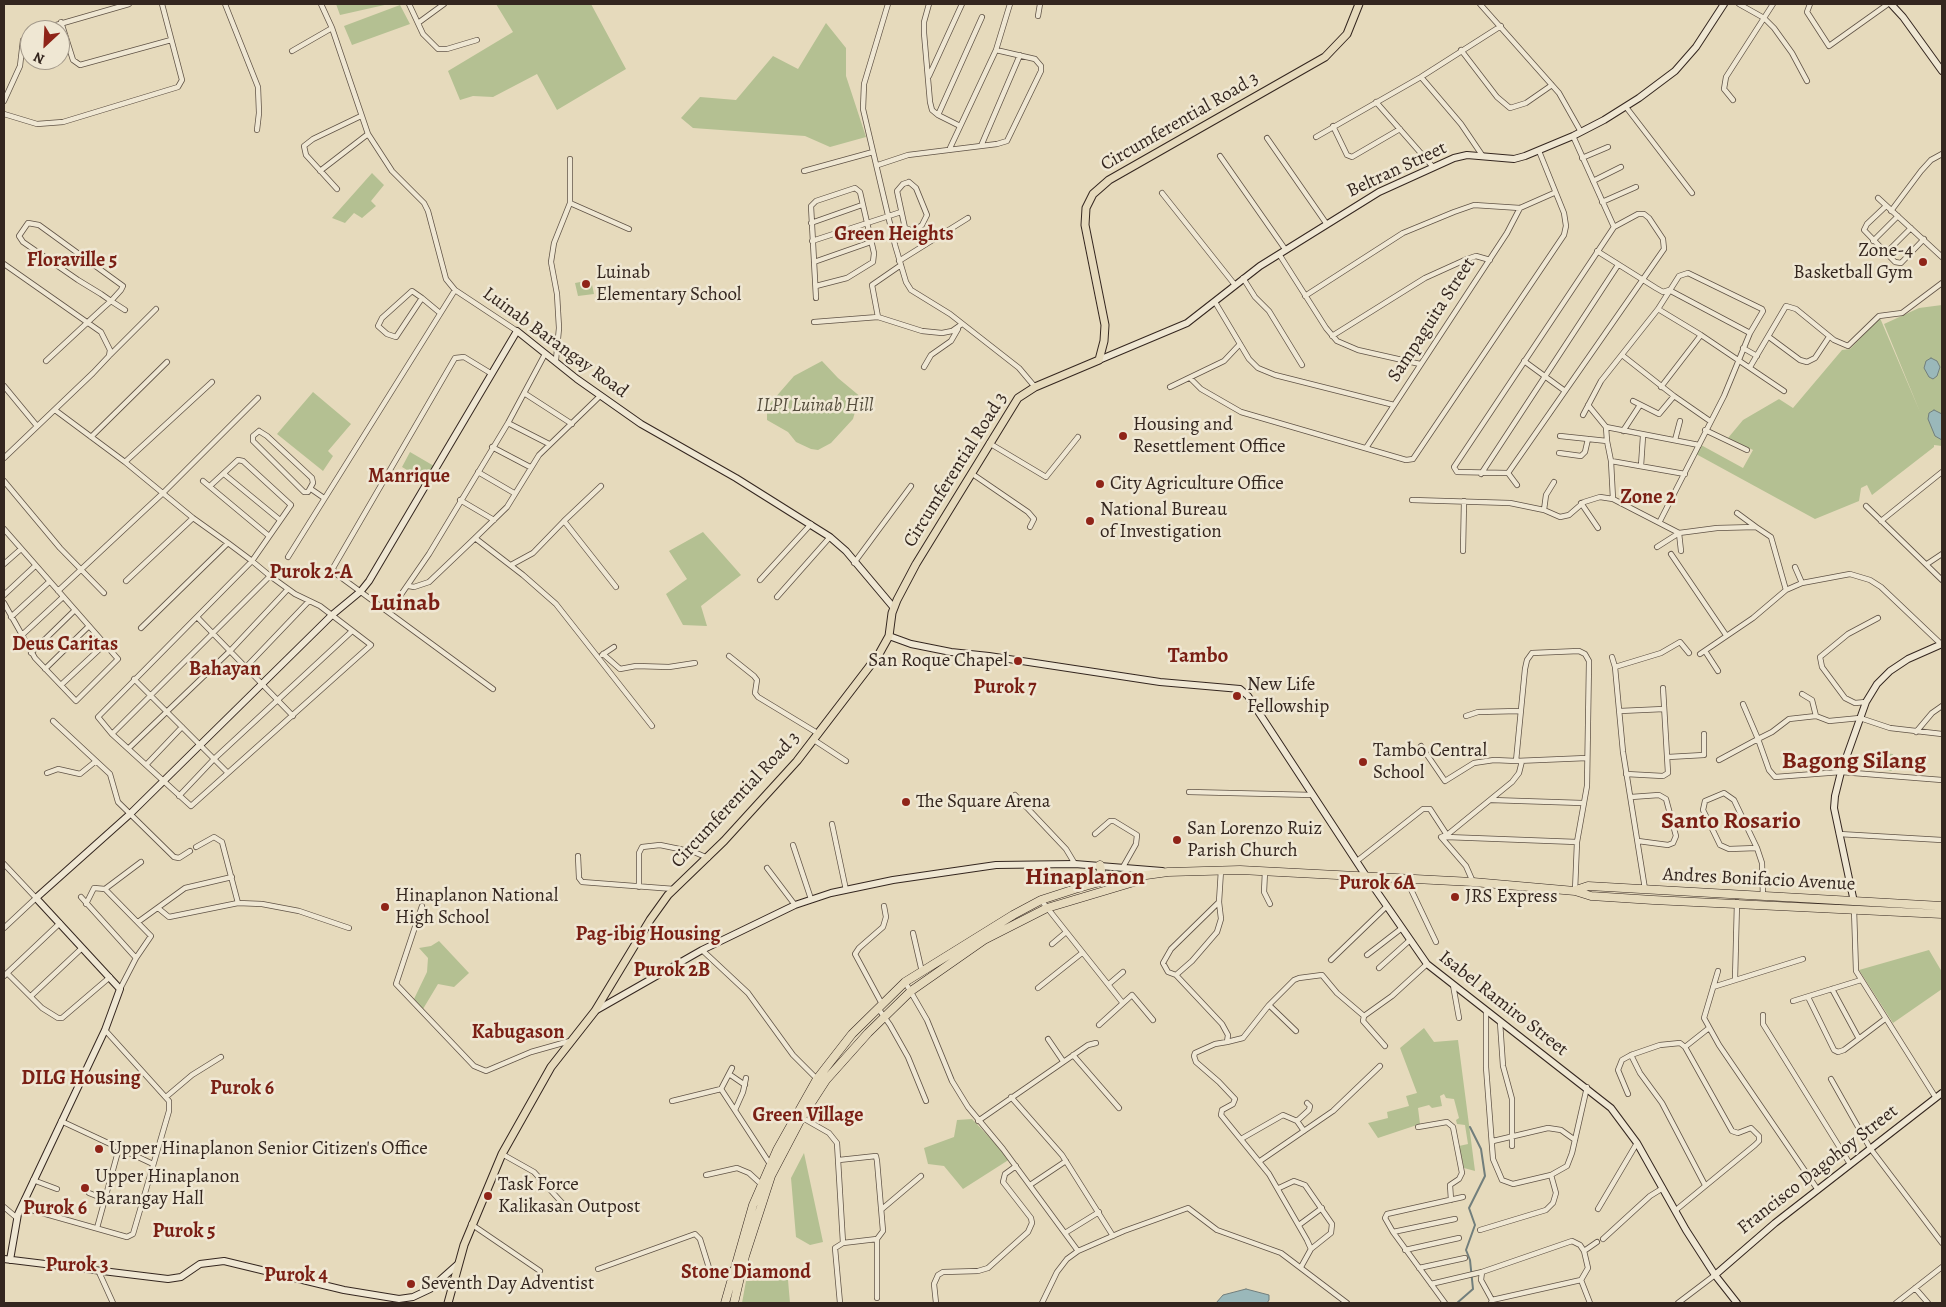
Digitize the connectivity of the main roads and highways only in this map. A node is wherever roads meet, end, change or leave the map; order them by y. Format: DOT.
graph roads {
  1 [pos="1359,4"];
  2 [pos="1100,865"];
  3 [pos="1169,872"];
  4 [pos="1103,881"];
  5 [pos="1576,890"];
  6 [pos="1737,900"];
  7 [pos="1854,906"];
  8 [pos="1942,906"];
  9 [pos="1942,914"];
  10 [pos="798,1116"];
  11 [pos="448,1303"];
  12 [pos="725,1303"];
  13 [pos="734,1303"];
  1 -- 11 [label="main road, Circumferential Road 3"];
  2 -- 4 [label="highway"];
  3 -- 4 [label="highway, Andres Bonifacio Avenue"];
  3 -- 5 [label="highway, Andres Bonifacio Avenue"];
  3 -- 10 [label="highway, Andres Bonifacio Avenue"];
  4 -- 10 [label="highway, Andres Bonifacio Avenue"];
  5 -- 6 [label="highway, Andres Bonifacio Avenue"];
  5 -- 6 [label="highway, Andres Bonifacio Avenue"];
  6 -- 7 [label="highway, Andres Bonifacio Avenue"];
  6 -- 7 [label="highway, Andres Bonifacio Avenue"];
  7 -- 8 [label="highway, Andres Bonifacio Avenue"];
  7 -- 9 [label="highway, Andres Bonifacio Avenue"];
  10 -- 12 [label="highway, Andres Bonifacio Avenue"];
  10 -- 13 [label="highway, Andres Bonifacio Avenue"];
}
